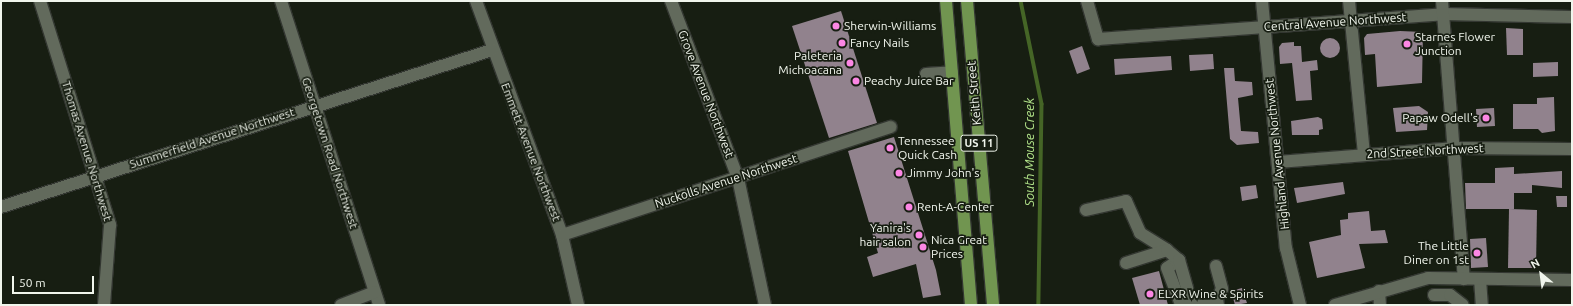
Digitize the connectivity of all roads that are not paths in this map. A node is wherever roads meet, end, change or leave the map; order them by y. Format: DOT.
graph roads {
  1 [pos="40,1"];
  2 [pos="281,1"];
  3 [pos="476,1"];
  4 [pos="671,1"];
  5 [pos="946,1"];
  6 [pos="967,1"];
  7 [pos="1087,1"];
  8 [pos="1262,1"];
  9 [pos="1349,1"];
  10 [pos="1442,1"];
  11 [pos="1443,14"];
  12 [pos="1572,17"];
  13 [pos="1350,21"];
  14 [pos="1265,27"];
  15 [pos="492,50"];
  16 [pos="972,70"];
  17 [pos="952,72"];
  18 [pos="926,74"];
  19 [pos="315,105"];
  20 [pos="891,127"];
  21 [pos="1455,148"];
  22 [pos="1572,149"];
  23 [pos="1364,154"];
  24 [pos="1278,162"];
  25 [pos="97,175"];
  26 [pos="738,178"];
  27 [pos="1,207"];
  28 [pos="1086,210"];
  29 [pos="562,235"];
  30 [pos="1167,250"];
  31 [pos="1179,260"];
  32 [pos="1126,263"];
  33 [pos="1216,266"];
  34 [pos="1433,278"];
  35 [pos="1464,279"];
  36 [pos="1480,279"];
  37 [pos="1572,280"];
  38 [pos="1379,291"];
  39 [pos="376,292"];
  40 [pos="1434,300"];
  41 [pos="1217,302"];
  42 [pos="104,305"];
  43 [pos="341,305"];
  44 [pos="379,305"];
  45 [pos="578,305"];
  46 [pos="765,305"];
  47 [pos="971,305"];
  48 [pos="993,305"];
  49 [pos="1181,305"];
  50 [pos="1192,305"];
  51 [pos="1197,305"];
  52 [pos="1300,305"];
  53 [pos="1335,305"];
  54 [pos="1380,305"];
  55 [pos="1463,305"];
  56 [pos="1482,305"];
  1 -- 25 [label="street, Thomas Avenue Northwest"];
  2 -- 19 [label="street, Georgetown Road Northwest"];
  3 -- 15 [label="street, Emmett Avenue Northwest"];
  4 -- 26 [label="street, Grove Avenue Northwest"];
  5 -- 17 [label="main road, Keith Street / US 11"];
  6 -- 16 [label="main road, Keith Street / US 11"];
  7 -- 14 [label="street, Central Avenue Northwest"];
  8 -- 14 [label="street, Highland Avenue Northwest"];
  9 -- 13 [label="street"];
  10 -- 11 [label="street"];
  11 -- 12 [label="street, Central Avenue Northwest"];
  11 -- 13 [label="street, Central Avenue Northwest"];
  11 -- 21 [label="street"];
  13 -- 14 [label="street, Central Avenue Northwest"];
  13 -- 23 [label="street"];
  14 -- 24 [label="street, Highland Avenue Northwest"];
  15 -- 19 [label="street, Summerfield Avenue Northwest"];
  15 -- 29 [label="street, Emmett Avenue Northwest"];
  16 -- 17 [label="main road"];
  16 -- 48 [label="main road, Keith Street / US 11"];
  17 -- 18 [label="street"];
  17 -- 47 [label="main road, Keith Street / US 11"];
  19 -- 25 [label="street, Summerfield Avenue Northwest"];
  19 -- 39 [label="street, Georgetown Road Northwest"];
  20 -- 26 [label="street, Nuckolls Avenue Northwest"];
  21 -- 22 [label="street, 2nd Street Northwest"];
  21 -- 23 [label="street, 2nd Street Northwest"];
  21 -- 35 [label="street"];
  23 -- 24 [label="street, 2nd Street Northwest"];
  24 -- 52 [label="street, Highland Avenue Northwest"];
  25 -- 27 [label="street, Summerfield Avenue Northwest"];
  25 -- 42 [label="street, Thomas Avenue Northwest"];
  26 -- 29 [label="street, Nuckolls Avenue Northwest"];
  26 -- 46 [label="street, Grove Avenue Northwest"];
  28 -- 30 [label="street"];
  29 -- 45 [label="street, Emmett Avenue Northwest"];
  30 -- 31 [label="street"];
  30 -- 32 [label="street"];
  31 -- 49 [label="street"];
  31 -- 50 [label="street"];
  33 -- 41 [label="street"];
  34 -- 35 [label="street"];
  34 -- 38 [label="street"];
  34 -- 40 [label="street"];
  35 -- 36 [label="street"];
  36 -- 37 [label="street"];
  36 -- 56 [label="street"];
  38 -- 53 [label="street"];
  38 -- 54 [label="street"];
  39 -- 43 [label="street"];
  39 -- 44 [label="street, Georgetown Road Northwest"];
  40 -- 55 [label="street"];
  41 -- 51 [label="street"];
}
